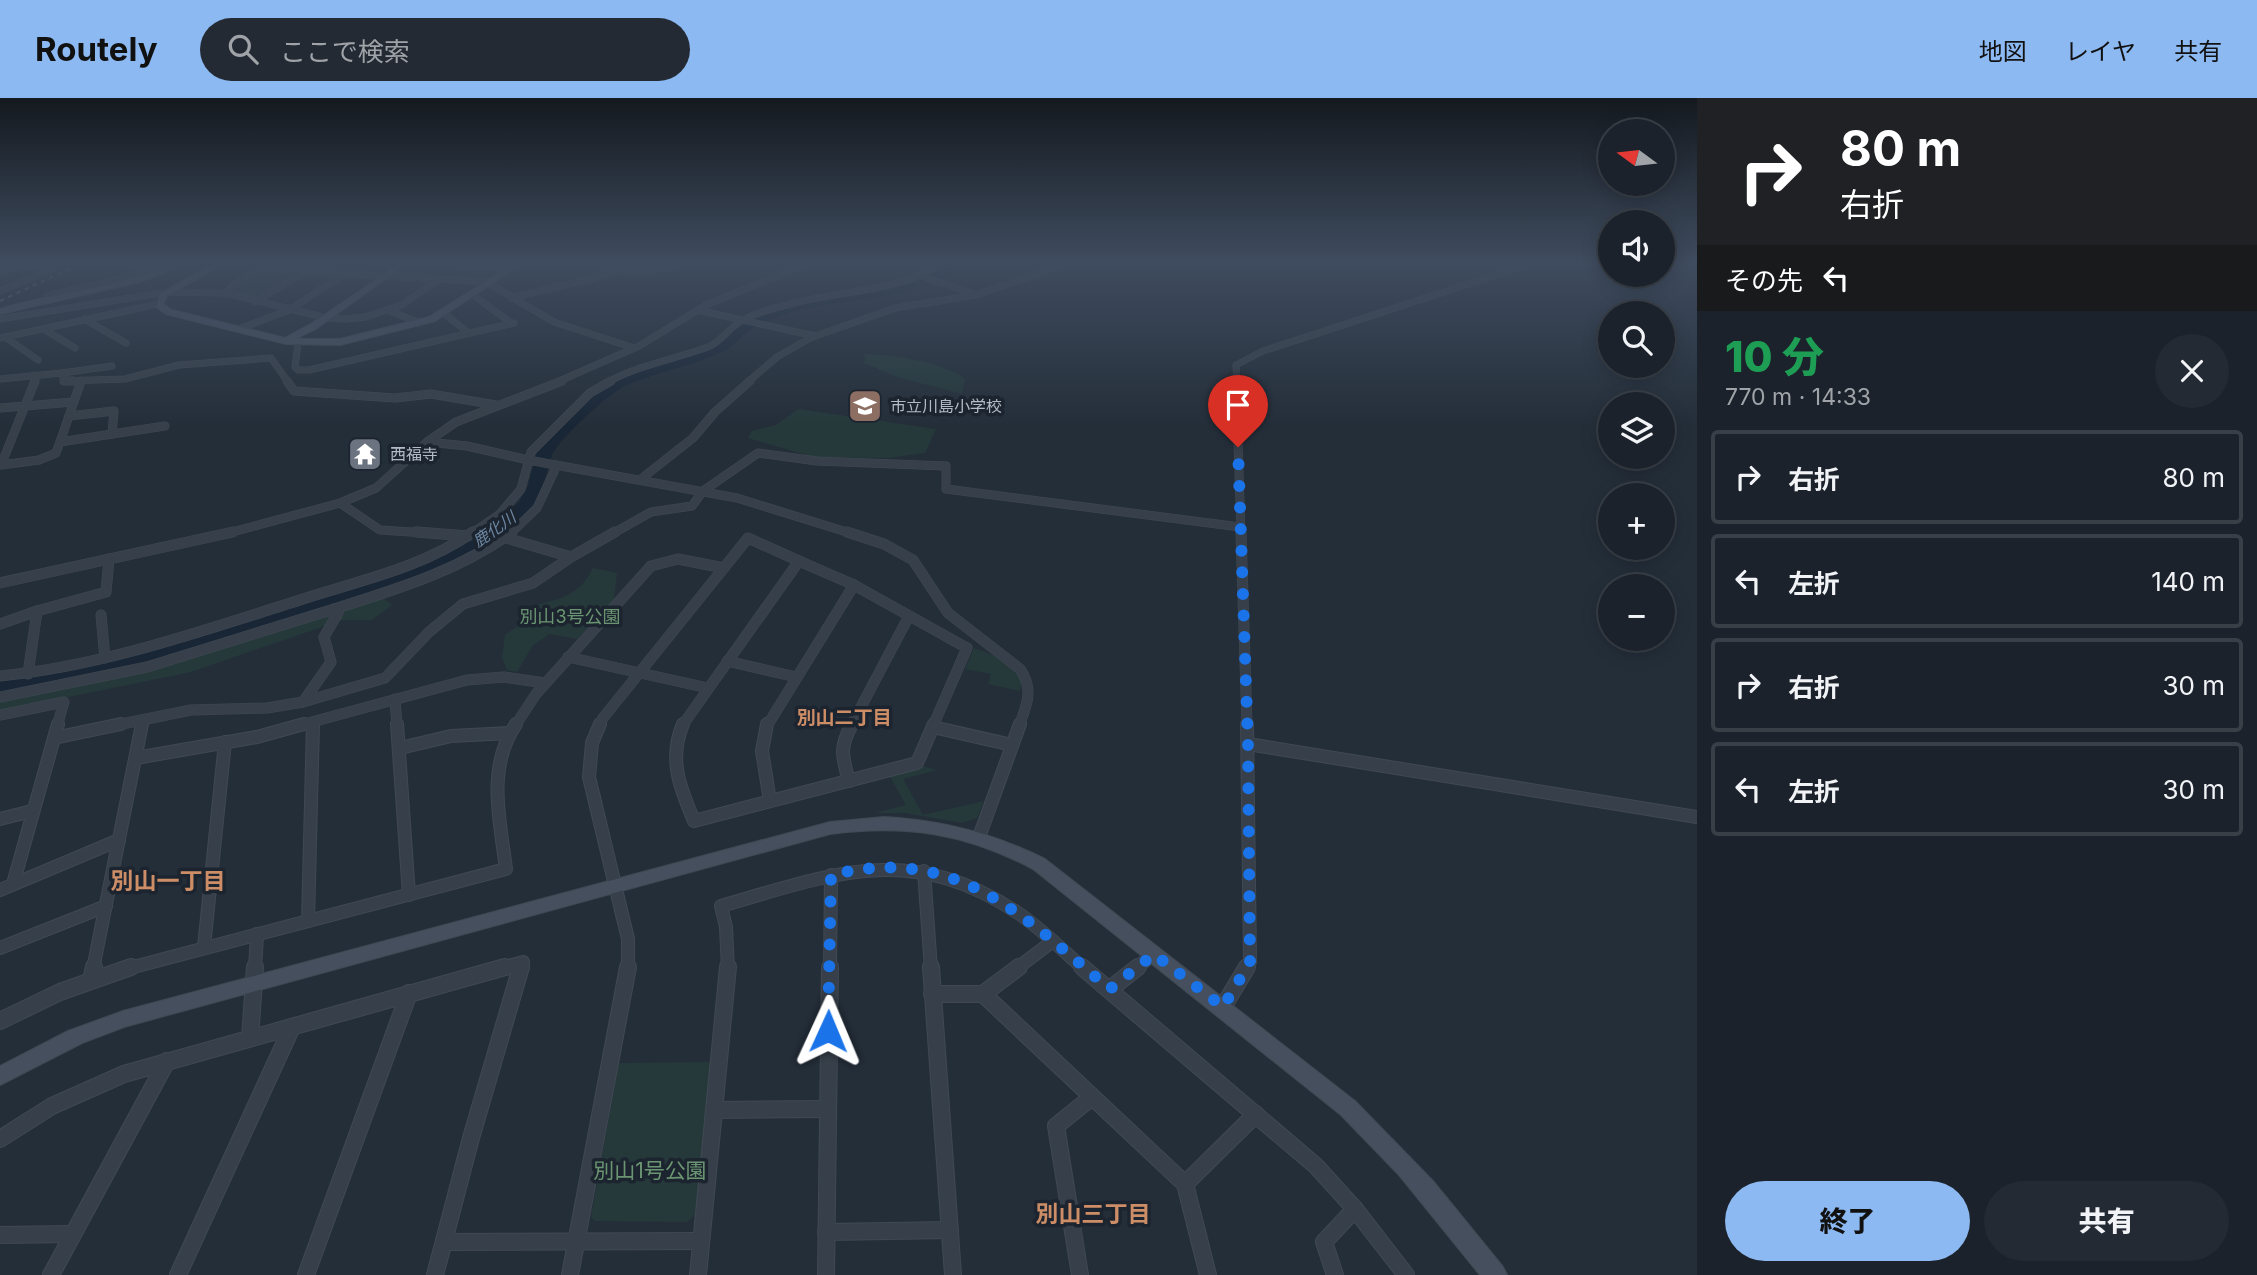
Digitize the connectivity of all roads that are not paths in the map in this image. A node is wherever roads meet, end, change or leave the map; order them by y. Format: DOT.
graph roads {
  1 [pos="94,317"];
  2 [pos="189,317"];
  3 [pos="271,317"];
  4 [pos="321,317"];
  5 [pos="359,317"];
  6 [pos="405,317"];
  7 [pos="434,317"];
  8 [pos="448,317"];
  9 [pos="504,317"];
  10 [pos="545,317"];
  11 [pos="686,317"];
  12 [pos="729,317"];
  13 [pos="752,317"];
  14 [pos="870,317"];
  15 [pos="1368,317"];
  16 [pos="326,318"];
  17 [pos="84,319"];
  18 [pos="743,320"];
  19 [pos="420,323"];
  20 [pos="44,329"];
  21 [pos="239,329"];
  22 [pos="469,333"];
  23 [pos="815,336"];
  24 [pos="2,338"];
  25 [pos="286,341"];
  26 [pos="126,343"];
  27 [pos="298,343"];
  28 [pos="75,348"];
  29 [pos="634,348"];
  30 [pos="296,357"];
  31 [pos="38,360"];
  32 [pos="272,360"];
  33 [pos="112,366"];
  34 [pos="62,373"];
  35 [pos="35,374"];
  36 [pos="0,379"];
  37 [pos="81,381"];
  38 [pos="74,402"];
  39 [pos="499,405"];
  40 [pos="24,406"];
  41 [pos="0,408"];
  42 [pos="69,416"];
  43 [pos="165,426"];
  44 [pos="112,434"];
  45 [pos="60,442"];
  46 [pos="427,442"];
  47 [pos="530,460"];
  48 [pos="555,465"];
  49 [pos="641,479"];
  50 [pos="703,491"];
  51 [pos="340,503"];
  52 [pos="1240,527"];
  53 [pos="479,530"];
  54 [pos="468,536"];
  55 [pos="502,538"];
  56 [pos="571,557"];
  57 [pos="109,559"];
  58 [pos="800,560"];
  59 [pos="724,568"];
  60 [pos="0,583"];
  61 [pos="854,585"];
  62 [pos="297,604"];
  63 [pos="334,609"];
  64 [pos="37,611"];
  65 [pos="101,615"];
  66 [pos="909,616"];
  67 [pos="304,618"];
  68 [pos="0,624"];
  69 [pos="568,657"];
  70 [pos="104,658"];
  71 [pos="727,661"];
  72 [pos="639,672"];
  73 [pos="28,674"];
  74 [pos="0,677"];
  75 [pos="796,677"];
  76 [pos="545,683"];
  77 [pos="708,688"];
  78 [pos="0,696"];
  79 [pos="395,699"];
  80 [pos="303,702"];
  81 [pos="0,715"];
  82 [pos="143,720"];
  83 [pos="313,722"];
  84 [pos="933,727"];
  85 [pos="510,733"];
  86 [pos="54,738"];
  87 [pos="225,742"];
  88 [pos="1248,744"];
  89 [pos="1012,745"];
  90 [pos="400,748"];
  91 [pos="136,758"];
  92 [pos="849,781"];
  93 [pos="770,801"];
  94 [pos="32,811"];
  95 [pos="1697,817"];
  96 [pos="0,819"];
  97 [pos="979,837"];
  98 [pos="119,839"];
  99 [pos="924,872"];
  100 [pos="831,875"];
  101 [pos="6,887"];
  102 [pos="617,887"];
  103 [pos="409,895"];
  104 [pos="106,906"];
  105 [pos="308,920"];
  106 [pos="257,934"];
  107 [pos="1053,941"];
  108 [pos="204,947"];
  109 [pos="0,948"];
  110 [pos="1154,954"];
  111 [pos="92,980"];
  112 [pos="253,985"];
  113 [pos="1110,989"];
  114 [pos="409,993"];
  115 [pos="932,994"];
  116 [pos="983,994"];
  117 [pos="1223,1007"];
  118 [pos="0,1021"];
  119 [pos="292,1027"];
  120 [pos="250,1038"];
  121 [pos="167,1062"];
  122 [pos="0,1076"];
  123 [pos="1092,1097"];
  124 [pos="827,1109"];
  125 [pos="715,1110"];
  126 [pos="1256,1114"];
  127 [pos="0,1139"];
  128 [pos="1185,1184"];
  129 [pos="1354,1209"];
  130 [pos="950,1230"];
  131 [pos="826,1231"];
  132 [pos="0,1234"];
  133 [pos="73,1234"];
  134 [pos="576,1241"];
  135 [pos="701,1241"];
  136 [pos="444,1242"];
  137 [pos="51,1275"];
  138 [pos="178,1275"];
  139 [pos="306,1275"];
  140 [pos="435,1275"];
  141 [pos="570,1275"];
  142 [pos="698,1275"];
  143 [pos="826,1275"];
  144 [pos="953,1275"];
  145 [pos="1080,1275"];
  146 [pos="1208,1275"];
  147 [pos="1335,1275"];
  148 [pos="1406,1275"];
  149 [pos="1495,1275"];
  1 -- 17 [label="street"];
  2 -- 21 [label="street"];
  3 -- 21 [label="street"];
  4 -- 16 [label="street"];
  5 -- 16 [label="street"];
  6 -- 19 [label="street"];
  7 -- 19 [label="street"];
  8 -- 22 [label="street"];
  9 -- 22 [label="street"];
  10 -- 29 [label="street"];
  11 -- 29 [label="street"];
  12 -- 18 [label="street"];
  13 -- 18 [label="street"];
  14 -- 23 [label="street"];
  15 -- 52 [label="street"];
  16 -- 25 [label="street"];
  17 -- 20 [label="street"];
  17 -- 26 [label="street"];
  18 -- 23 [label="street"];
  18 -- 47 [label="street"];
  19 -- 27 [label="street"];
  20 -- 24 [label="street"];
  20 -- 28 [label="street"];
  21 -- 25 [label="street"];
  22 -- 30 [label="street"];
  23 -- 49 [label="street"];
  24 -- 31 [label="street"];
  25 -- 27 [label="street"];
  27 -- 30 [label="street"];
  29 -- 39 [label="street"];
  30 -- 32 [label="street"];
  32 -- 37 [label="street"];
  32 -- 39 [label="street"];
  33 -- 34 [label="street"];
  34 -- 35 [label="street"];
  34 -- 37 [label="street"];
  35 -- 36 [label="street"];
  35 -- 40 [label="street"];
  37 -- 38 [label="street"];
  38 -- 40 [label="street"];
  38 -- 42 [label="street"];
  39 -- 46 [label="street"];
  40 -- 41 [label="street"];
  40 -- 45 [label="street"];
  42 -- 44 [label="street"];
  42 -- 45 [label="street"];
  43 -- 44 [label="street"];
  44 -- 45 [label="street"];
  46 -- 47 [label="street"];
  46 -- 51 [label="street"];
  47 -- 48 [label="street"];
  47 -- 53 [label="street"];
  48 -- 49 [label="street"];
  48 -- 55 [label="street"];
  49 -- 50 [label="street"];
  50 -- 52 [label="street"];
  50 -- 56 [label="street"];
  50 -- 89 [label="street"];
  51 -- 54 [label="street"];
  51 -- 57 [label="street"];
  52 -- 88 [label="street"];
  53 -- 54 [label="street"];
  53 -- 55 [label="street"];
  54 -- 62 [label="street"];
  55 -- 56 [label="street"];
  55 -- 63 [label="street"];
  56 -- 80 [label="street"];
  57 -- 60 [label="street"];
  57 -- 64 [label="street"];
  58 -- 59 [label="street"];
  58 -- 61 [label="street"];
  58 -- 71 [label="street"];
  59 -- 69 [label="street"];
  59 -- 72 [label="street"];
  61 -- 66 [label="street"];
  61 -- 75 [label="street"];
  62 -- 67 [label="street"];
  62 -- 70 [label="street"];
  63 -- 67 [label="street"];
  63 -- 80 [label="street"];
  64 -- 68 [label="street"];
  64 -- 73 [label="street"];
  65 -- 70 [label="street"];
  66 -- 84 [label="street"];
  66 -- 92 [label="street"];
  67 -- 78 [label="street"];
  69 -- 72 [label="street"];
  69 -- 76 [label="street"];
  70 -- 73 [label="street"];
  71 -- 75 [label="street"];
  71 -- 77 [label="street"];
  72 -- 77 [label="street"];
  72 -- 102 [label="street"];
  73 -- 74 [label="street"];
  75 -- 93 [label="street"];
  76 -- 79 [label="street"];
  76 -- 85 [label="street"];
  77 -- 93 [label="street"];
  79 -- 83 [label="street"];
  79 -- 90 [label="street"];
  80 -- 82 [label="street"];
  81 -- 86 [label="street"];
  82 -- 86 [label="street"];
  82 -- 91 [label="street"];
  83 -- 87 [label="street"];
  83 -- 105 [label="street"];
  84 -- 89 [label="street"];
  84 -- 92 [label="street"];
  85 -- 90 [label="street"];
  85 -- 103 [label="street"];
  86 -- 94 [label="street"];
  87 -- 91 [label="street"];
  87 -- 108 [label="street"];
  88 -- 95 [label="street"];
  88 -- 117 [label="street"];
  89 -- 97 [label="street"];
  90 -- 103 [label="street"];
  91 -- 98 [label="street"];
  92 -- 93 [label="street"];
  94 -- 96 [label="street"];
  94 -- 101 [label="street"];
  97 -- 102 [label="street"];
  97 -- 110 [label="street"];
  98 -- 101 [label="street"];
  98 -- 104 [label="street"];
  99 -- 100 [label="street"];
  99 -- 107 [label="street"];
  99 -- 115 [label="street"];
  100 -- 124 [label="street"];
  100 -- 125 [label="street"];
  102 -- 112 [label="street"];
  102 -- 134 [label="street"];
  103 -- 105 [label="street"];
  104 -- 109 [label="street"];
  104 -- 111 [label="street"];
  105 -- 106 [label="street"];
  106 -- 108 [label="street"];
  106 -- 112 [label="street"];
  107 -- 113 [label="street"];
  107 -- 116 [label="street"];
  108 -- 111 [label="street"];
  110 -- 113 [label="street"];
  110 -- 117 [label="street"];
  111 -- 118 [label="street"];
  112 -- 120 [label="street"];
  112 -- 122 [label="street"];
  113 -- 126 [label="street"];
  114 -- 119 [label="street"];
  114 -- 136 [label="street"];
  114 -- 139 [label="street"];
  115 -- 116 [label="street"];
  115 -- 130 [label="street"];
  116 -- 123 [label="street"];
  117 -- 149 [label="street"];
  119 -- 120 [label="street"];
  119 -- 138 [label="street"];
  120 -- 121 [label="street"];
  121 -- 127 [label="street"];
  121 -- 133 [label="street"];
  123 -- 128 [label="street"];
  123 -- 145 [label="street"];
  124 -- 125 [label="street"];
  124 -- 131 [label="street"];
  125 -- 135 [label="street"];
  126 -- 128 [label="street"];
  126 -- 129 [label="street"];
  128 -- 146 [label="street"];
  129 -- 147 [label="street"];
  129 -- 148 [label="street"];
  130 -- 131 [label="street"];
  130 -- 144 [label="street"];
  131 -- 143 [label="street"];
  132 -- 133 [label="street"];
  133 -- 137 [label="street"];
  134 -- 135 [label="street"];
  134 -- 136 [label="street"];
  134 -- 141 [label="street"];
  135 -- 142 [label="street"];
  136 -- 140 [label="street"];
}
